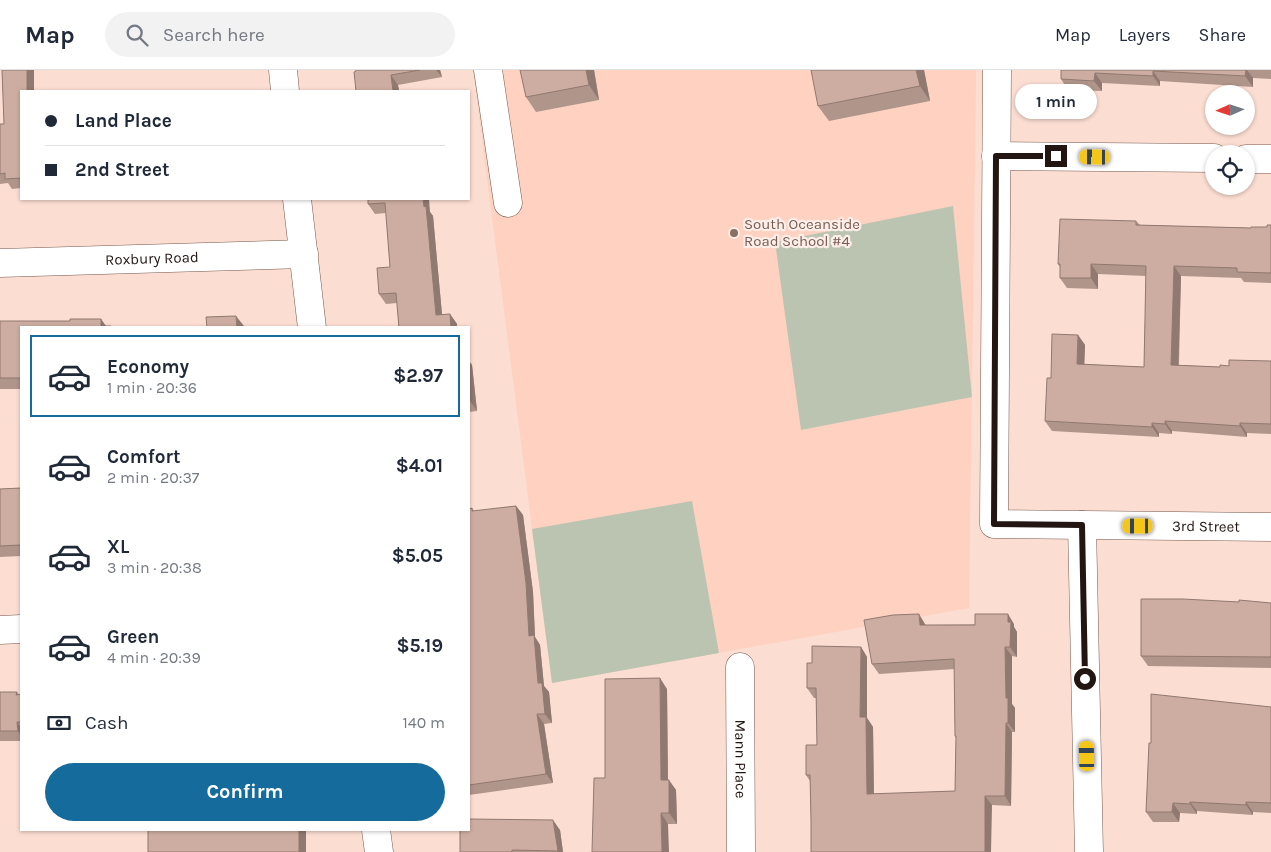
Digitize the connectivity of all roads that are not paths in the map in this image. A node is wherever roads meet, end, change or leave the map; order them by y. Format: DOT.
graph roads {
  1 [pos="283,70"];
  2 [pos="488,70"];
  3 [pos="997,70"];
  4 [pos="285,90"];
  5 [pos="996,156"];
  6 [pos="1205,158"];
  7 [pos="1255,158"];
  8 [pos="1271,159"];
  9 [pos="298,200"];
  10 [pos="508,203"];
  11 [pos="304,254"];
  12 [pos="0,263"];
  13 [pos="312,326"];
  14 [pos="1082,525"];
  15 [pos="1271,527"];
  16 [pos="20,629"];
  17 [pos="0,630"];
  18 [pos="740,667"];
  19 [pos="376,831"];
  20 [pos="379,852"];
  21 [pos="741,852"];
  22 [pos="1089,852"];
  1 -- 4 [label="street"];
  2 -- 10 [label="street"];
  3 -- 5 [label="street"];
  5 -- 6 [label="street"];
  5 -- 14 [label="street, 3rd Street"];
  7 -- 8 [label="street"];
  9 -- 11 [label="street"];
  11 -- 12 [label="street, Roxbury Road"];
  11 -- 13 [label="street"];
  14 -- 15 [label="street, 3rd Street"];
  14 -- 22 [label="street"];
  16 -- 17 [label="street"];
  18 -- 21 [label="street, Mann Place"];
  19 -- 20 [label="street"];
}
